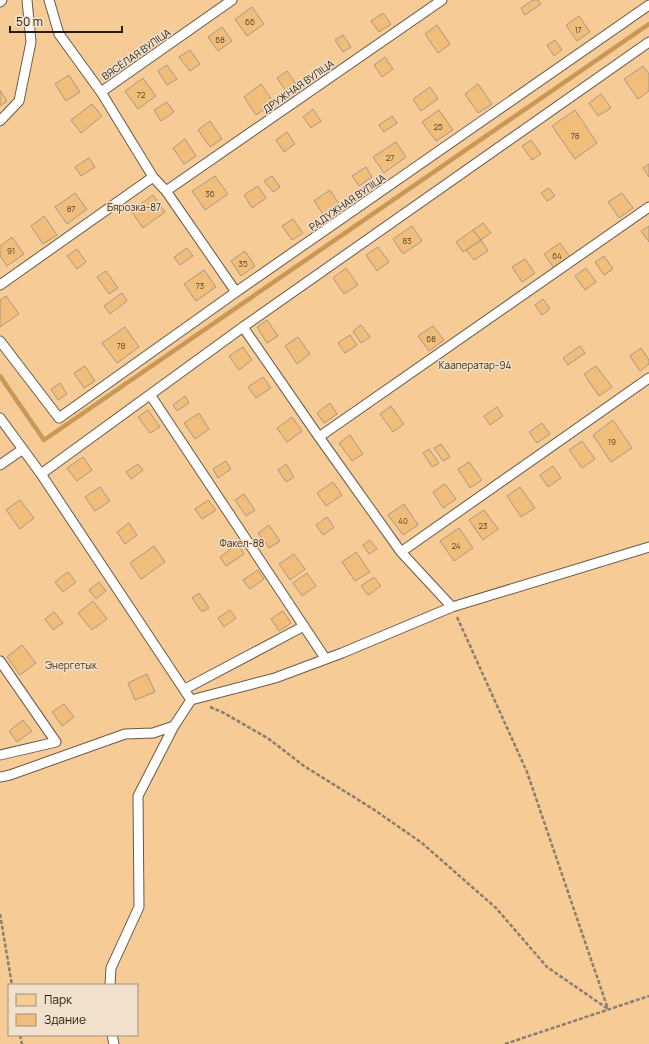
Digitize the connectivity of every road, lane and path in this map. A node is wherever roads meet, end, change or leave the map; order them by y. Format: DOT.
graph roads {
  1 [pos="27,0"];
  2 [pos="49,0"];
  3 [pos="232,0"];
  4 [pos="442,0"];
  5 [pos="649,5"];
  6 [pos="649,42"];
  7 [pos="100,92"];
  8 [pos="0,121"];
  9 [pos="153,177"];
  10 [pos="166,191"];
  11 [pos="649,207"];
  12 [pos="0,285"];
  13 [pos="236,292"];
  14 [pos="243,327"];
  15 [pos="0,341"];
  16 [pos="649,378"];
  17 [pos="151,396"];
  18 [pos="0,418"];
  19 [pos="318,437"];
  20 [pos="23,449"];
  21 [pos="0,465"];
  22 [pos="42,474"];
  23 [pos="649,547"];
  24 [pos="401,552"];
  25 [pos="452,607"];
  26 [pos="304,626"];
  27 [pos="325,658"];
  28 [pos="0,661"];
  29 [pos="185,689"];
  30 [pos="191,700"];
  31 [pos="174,726"];
  32 [pos="0,755"];
  33 [pos="0,777"];
  34 [pos="0,914"];
  35 [pos="12,984"];
  36 [pos="110,984"];
  37 [pos="649,996"];
  38 [pos="608,1009"];
  39 [pos="505,1044"];
  1 -- 8 [label="lane"];
  2 -- 7 [label="lane, ВЯСЁЛАЯ ВУЛІЦА"];
  3 -- 7 [label="lane, ВЯСЁЛАЯ ВУЛІЦА"];
  4 -- 10 [label="lane, ДРУЖНАЯ ВУЛІЦА"];
  5 -- 13 [label="lane, РАДУЖНАЯ ВУЛІЦА"];
  6 -- 14 [label="lane"];
  7 -- 9 [label="lane"];
  9 -- 10 [label="lane"];
  9 -- 12 [label="lane"];
  10 -- 13 [label="lane"];
  11 -- 19 [label="lane"];
  13 -- 15 [label="lane, РАДУЖНАЯ ВУЛІЦА"];
  14 -- 17 [label="lane"];
  14 -- 19 [label="lane"];
  16 -- 24 [label="lane"];
  17 -- 22 [label="lane"];
  17 -- 26 [label="lane"];
  18 -- 20 [label="lane"];
  19 -- 24 [label="lane"];
  20 -- 21 [label="lane"];
  20 -- 22 [label="lane"];
  22 -- 29 [label="lane"];
  23 -- 25 [label="lane"];
  24 -- 25 [label="lane"];
  25 -- 27 [label="lane"];
  25 -- 38 [label="path"];
  26 -- 27 [label="lane"];
  26 -- 29 [label="lane"];
  27 -- 30 [label="lane"];
  28 -- 32 [label="lane"];
  29 -- 30 [label="lane"];
  30 -- 31 [label="lane"];
  30 -- 38 [label="path"];
  31 -- 33 [label="lane"];
  31 -- 36 [label="lane"];
  34 -- 35 [label="path"];
  37 -- 38 [label="path"];
  38 -- 39 [label="path"];
}
